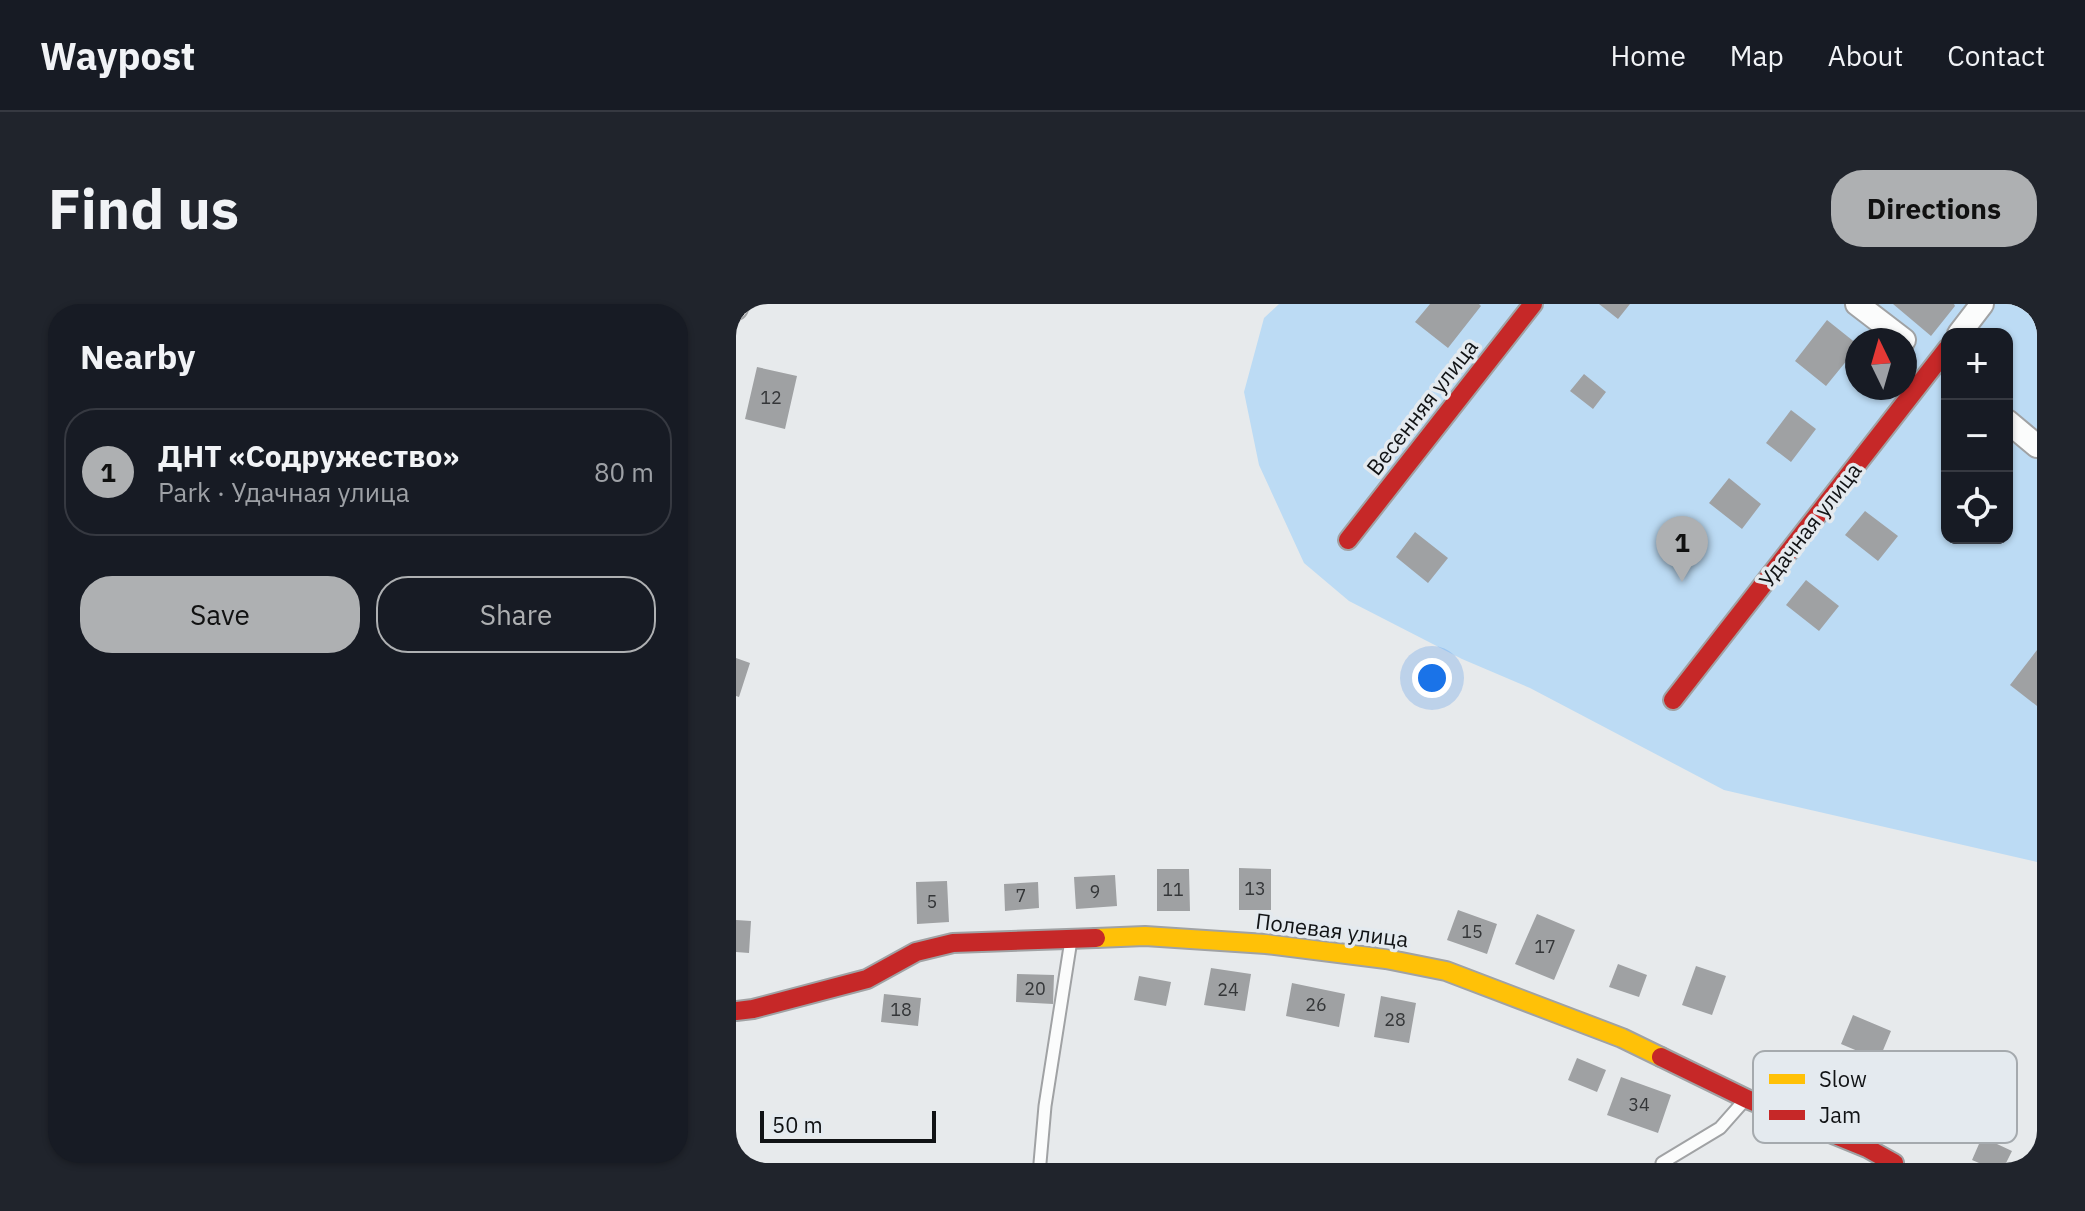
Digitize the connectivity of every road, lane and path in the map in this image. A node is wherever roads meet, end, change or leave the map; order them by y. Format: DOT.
graph roads {
  1 [pos="1533,304"];
  2 [pos="1857,304"];
  3 [pos="1982,304"];
  4 [pos="1889,328"];
  5 [pos="1964,328"];
  6 [pos="1917,347"];
  7 [pos="1941,361"];
  8 [pos="1941,365"];
  9 [pos="2013,426"];
  10 [pos="2037,446"];
  11 [pos="1348,540"];
  12 [pos="1673,700"];
  13 [pos="1071,939"];
  14 [pos="736,1011"];
  15 [pos="1747,1099"];
  16 [pos="1753,1101"];
  17 [pos="1855,1143"];
  18 [pos="1040,1163"];
  19 [pos="1662,1163"];
  20 [pos="1894,1163"];
  1 -- 11 [label="street, Весенняя улица"];
  2 -- 4 [label="street"];
  3 -- 5 [label="street"];
  6 -- 7 [label="street"];
  8 -- 12 [label="street, Удачная улица"];
  9 -- 10 [label="street"];
  13 -- 14 [label="street, Полевая улица"];
  13 -- 15 [label="street, Полевая улица"];
  13 -- 18 [label="lane"];
  15 -- 16 [label="street, Полевая улица"];
  15 -- 19 [label="lane"];
  17 -- 20 [label="street, Полевая улица"];
}
